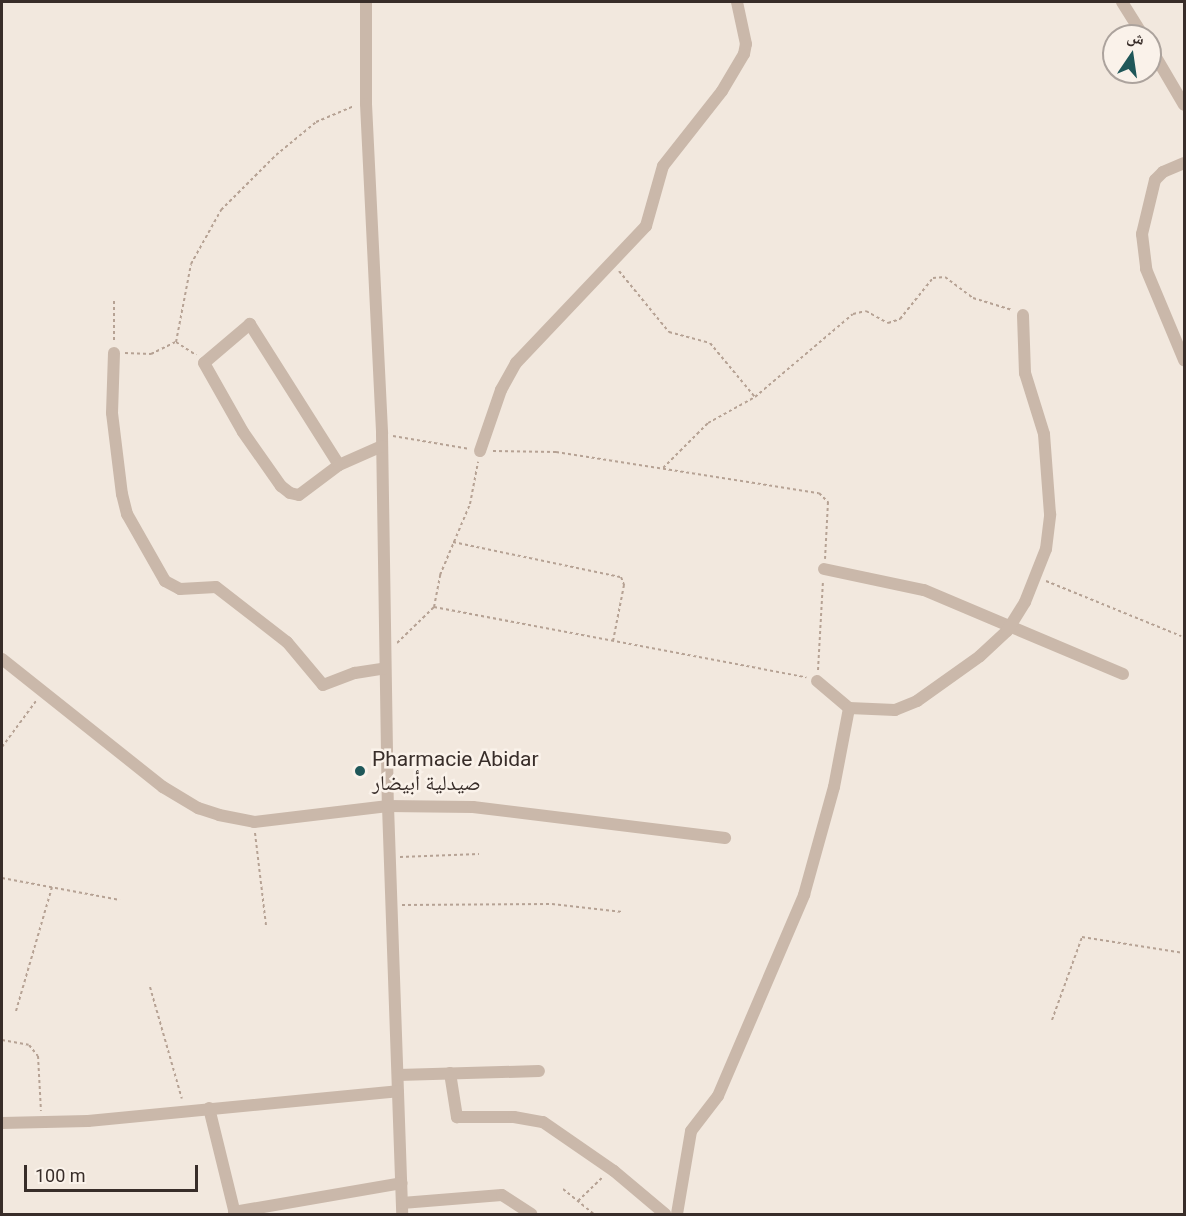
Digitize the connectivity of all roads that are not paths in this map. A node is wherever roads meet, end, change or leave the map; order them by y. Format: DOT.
graph roads {
  1 [pos="366,2"];
  2 [pos="737,2"];
  3 [pos="1122,2"];
  4 [pos="1136,24"];
  5 [pos="1162,67"];
  6 [pos="1185,105"];
  7 [pos="1185,163"];
  8 [pos="1023,315"];
  9 [pos="114,353"];
  10 [pos="1185,360"];
  11 [pos="382,440"];
  12 [pos="480,451"];
  13 [pos="339,465"];
  14 [pos="824,569"];
  15 [pos="1011,626"];
  16 [pos="2,659"];
  17 [pos="385,668"];
  18 [pos="1123,674"];
  19 [pos="818,681"];
  20 [pos="849,708"];
  21 [pos="388,806"];
  22 [pos="724,838"];
  23 [pos="539,1071"];
  24 [pos="450,1073"];
  25 [pos="398,1075"];
  26 [pos="398,1090"];
  27 [pos="209,1108"];
  28 [pos="2,1123"];
  29 [pos="402,1183"];
  30 [pos="402,1209"];
  31 [pos="234,1213"];
  32 [pos="531,1215"];
  33 [pos="665,1215"];
  34 [pos="677,1215"];
  1 -- 11 [label="street"];
  2 -- 12 [label="street"];
  3 -- 4 [label="street"];
  5 -- 6 [label="street"];
  7 -- 10 [label="street"];
  8 -- 15 [label="street"];
  9 -- 17 [label="street"];
  11 -- 13 [label="street"];
  11 -- 17 [label="street"];
  13 -- 13 [label="street"];
  14 -- 15 [label="street"];
  15 -- 18 [label="street"];
  15 -- 20 [label="street"];
  16 -- 21 [label="street"];
  17 -- 21 [label="street"];
  19 -- 20 [label="street"];
  20 -- 34 [label="street"];
  21 -- 22 [label="street"];
  21 -- 25 [label="street"];
  23 -- 24 [label="street"];
  24 -- 25 [label="street"];
  24 -- 33 [label="street"];
  25 -- 26 [label="street"];
  26 -- 27 [label="street"];
  26 -- 29 [label="street"];
  27 -- 28 [label="street"];
  27 -- 31 [label="street"];
  29 -- 30 [label="street"];
  29 -- 31 [label="street"];
  30 -- 32 [label="street"];
}
